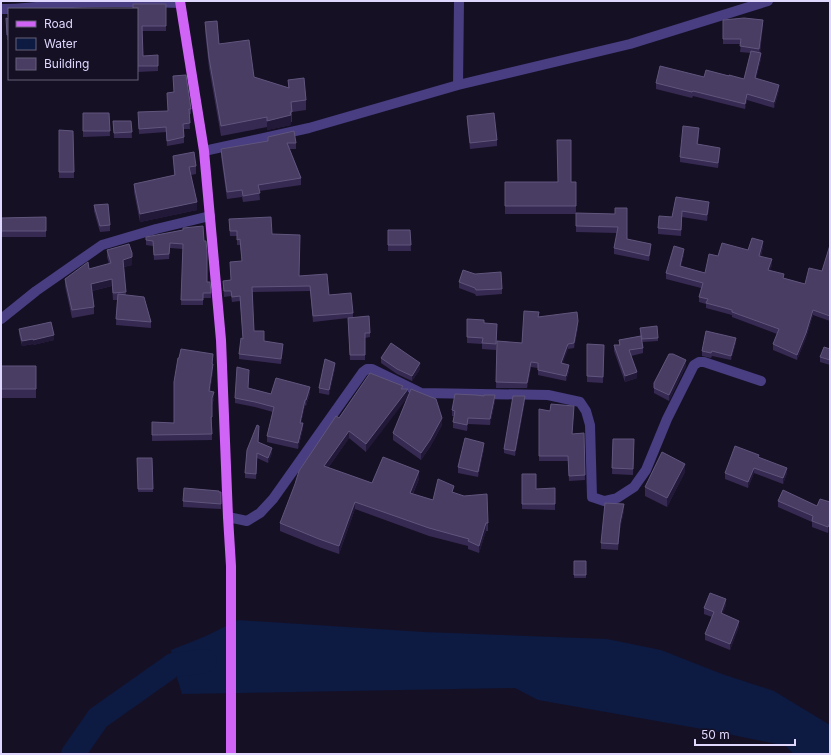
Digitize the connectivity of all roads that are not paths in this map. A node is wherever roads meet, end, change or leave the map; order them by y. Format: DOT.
graph roads {
  1 [pos="458,1"];
  2 [pos="768,1"];
  3 [pos="180,2"];
  4 [pos="17,8"];
  5 [pos="458,85"];
  6 [pos="204,151"];
  7 [pos="210,216"];
  8 [pos="1,319"];
  9 [pos="761,381"];
  10 [pos="228,517"];
  11 [pos="231,754"];
  1 -- 5 [label="street"];
  2 -- 5 [label="street"];
  3 -- 4 [label="street"];
  3 -- 6 [label="main road"];
  5 -- 6 [label="street"];
  6 -- 7 [label="main road"];
  7 -- 8 [label="street"];
  7 -- 10 [label="main road"];
  9 -- 10 [label="street"];
  10 -- 11 [label="main road"];
}
